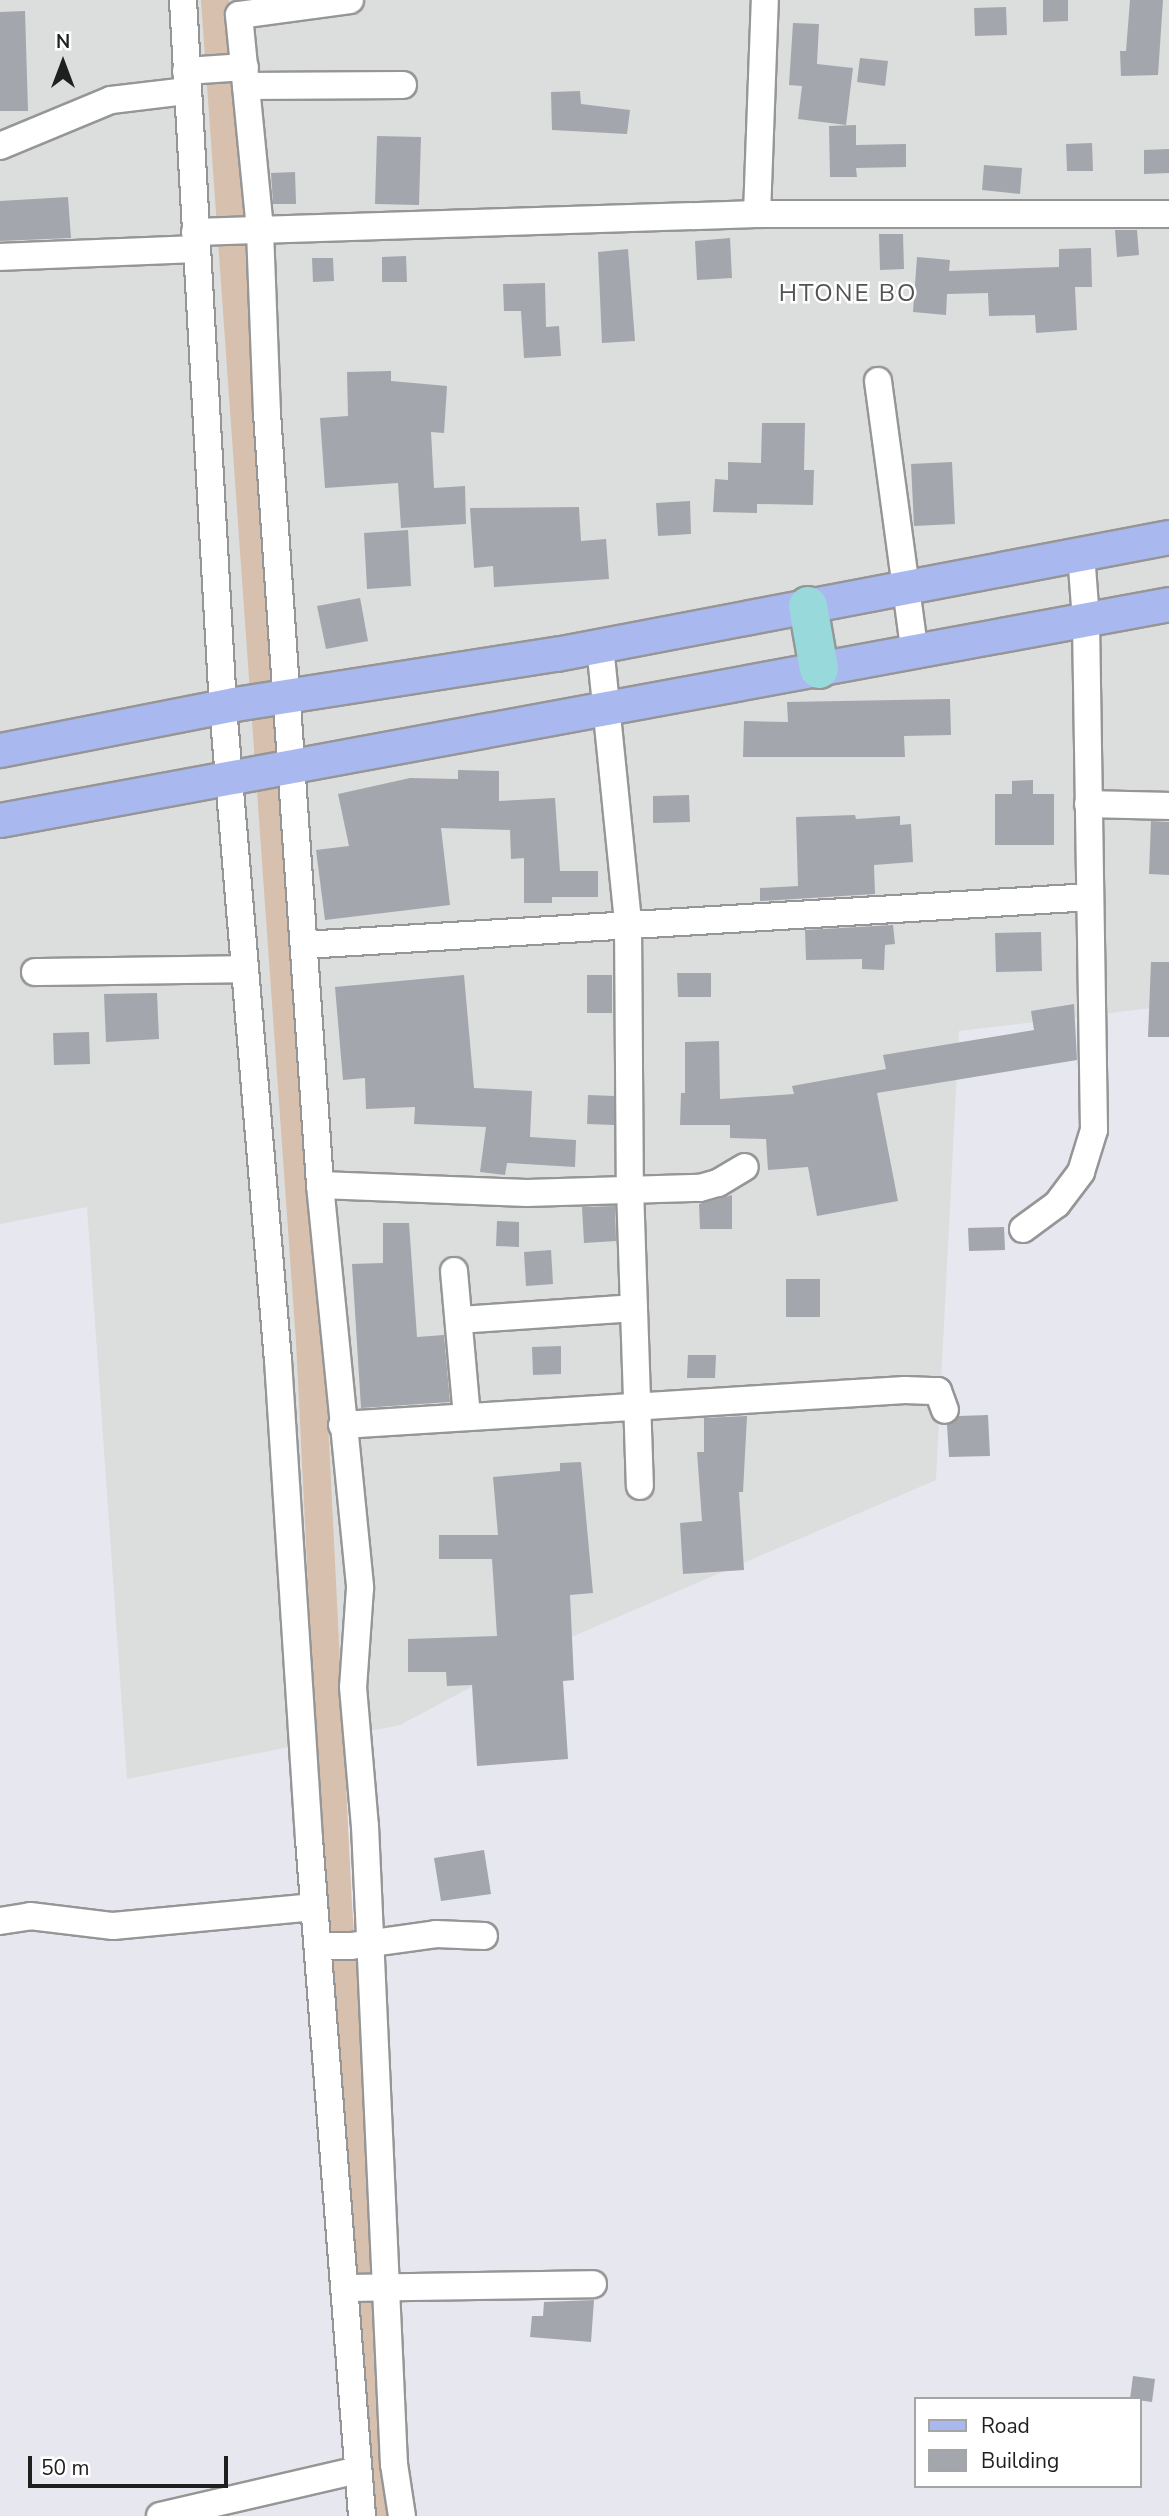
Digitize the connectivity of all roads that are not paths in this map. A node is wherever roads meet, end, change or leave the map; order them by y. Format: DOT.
graph roads {
  1 [pos="183,0"];
  2 [pos="350,0"];
  3 [pos="765,0"];
  4 [pos="240,74"];
  5 [pos="190,78"];
  6 [pos="403,85"];
  7 [pos="0,146"];
  8 [pos="757,214"];
  9 [pos="1169,214"];
  10 [pos="254,231"];
  11 [pos="199,238"];
  12 [pos="0,257"];
  13 [pos="878,381"];
  14 [pos="1169,537"];
  15 [pos="1081,554"];
  16 [pos="902,586"];
  17 [pos="1169,604"];
  18 [pos="808,606"];
  19 [pos="1086,620"];
  20 [pos="600,646"];
  21 [pos="915,653"];
  22 [pos="819,669"];
  23 [pos="280,697"];
  24 [pos="229,705"];
  25 [pos="608,709"];
  26 [pos="0,750"];
  27 [pos="283,764"];
  28 [pos="235,773"];
  29 [pos="1088,804"];
  30 [pos="1169,806"];
  31 [pos="0,820"];
  32 [pos="1090,897"];
  33 [pos="628,923"];
  34 [pos="304,945"];
  35 [pos="244,969"];
  36 [pos="35,972"];
  37 [pos="745,1167"];
  38 [pos="320,1185"];
  39 [pos="630,1188"];
  40 [pos="1023,1229"];
  41 [pos="454,1271"];
  42 [pos="634,1308"];
  43 [pos="458,1320"];
  44 [pos="637,1405"];
  45 [pos="945,1410"];
  46 [pos="467,1416"];
  47 [pos="342,1425"];
  48 [pos="640,1486"];
  49 [pos="314,1907"];
  50 [pos="0,1921"];
  51 [pos="484,1936"];
  52 [pos="341,1946"];
  53 [pos="593,2284"];
  54 [pos="366,2287"];
  55 [pos="358,2470"];
  56 [pos="160,2516"];
  57 [pos="362,2516"];
  58 [pos="402,2516"];
  1 -- 5 [label="street"];
  2 -- 4 [label="street"];
  3 -- 8 [label="street"];
  4 -- 5 [label="street"];
  4 -- 6 [label="street"];
  4 -- 10 [label="street"];
  5 -- 7 [label="street"];
  5 -- 11 [label="street"];
  8 -- 9 [label="street"];
  8 -- 10 [label="street"];
  10 -- 11 [label="street"];
  10 -- 23 [label="street"];
  11 -- 12 [label="street"];
  11 -- 24 [label="street"];
  13 -- 16 [label="street"];
  14 -- 15 [label="main road"];
  15 -- 16 [label="main road"];
  15 -- 19 [label="street"];
  16 -- 18 [label="main road"];
  16 -- 21 [label="street"];
  17 -- 19 [label="main road"];
  18 -- 20 [label="main road"];
  18 -- 22 [label="highway"];
  19 -- 21 [label="main road"];
  19 -- 29 [label="street"];
  20 -- 23 [label="main road"];
  20 -- 25 [label="street"];
  21 -- 22 [label="main road"];
  22 -- 25 [label="main road"];
  23 -- 24 [label="main road"];
  23 -- 27 [label="street"];
  24 -- 26 [label="main road"];
  24 -- 28 [label="street"];
  25 -- 27 [label="main road"];
  25 -- 33 [label="street"];
  27 -- 28 [label="main road"];
  27 -- 34 [label="street"];
  28 -- 31 [label="main road"];
  28 -- 35 [label="street"];
  29 -- 30 [label="street"];
  29 -- 32 [label="street"];
  32 -- 33 [label="street"];
  32 -- 40 [label="street"];
  33 -- 34 [label="street"];
  33 -- 39 [label="street"];
  34 -- 38 [label="street"];
  35 -- 36 [label="street"];
  35 -- 49 [label="street"];
  37 -- 39 [label="street"];
  38 -- 39 [label="street"];
  38 -- 47 [label="street"];
  39 -- 42 [label="street"];
  41 -- 43 [label="street"];
  42 -- 43 [label="street"];
  42 -- 44 [label="street"];
  43 -- 46 [label="street"];
  44 -- 45 [label="street"];
  44 -- 46 [label="street"];
  44 -- 48 [label="street"];
  46 -- 47 [label="street"];
  47 -- 52 [label="street"];
  49 -- 50 [label="street"];
  49 -- 52 [label="street"];
  51 -- 52 [label="street"];
  52 -- 54 [label="street"];
  52 -- 54 [label="street"];
  53 -- 54 [label="street"];
  54 -- 55 [label="street"];
  54 -- 58 [label="street"];
  55 -- 56 [label="street"];
  55 -- 57 [label="street"];
}
